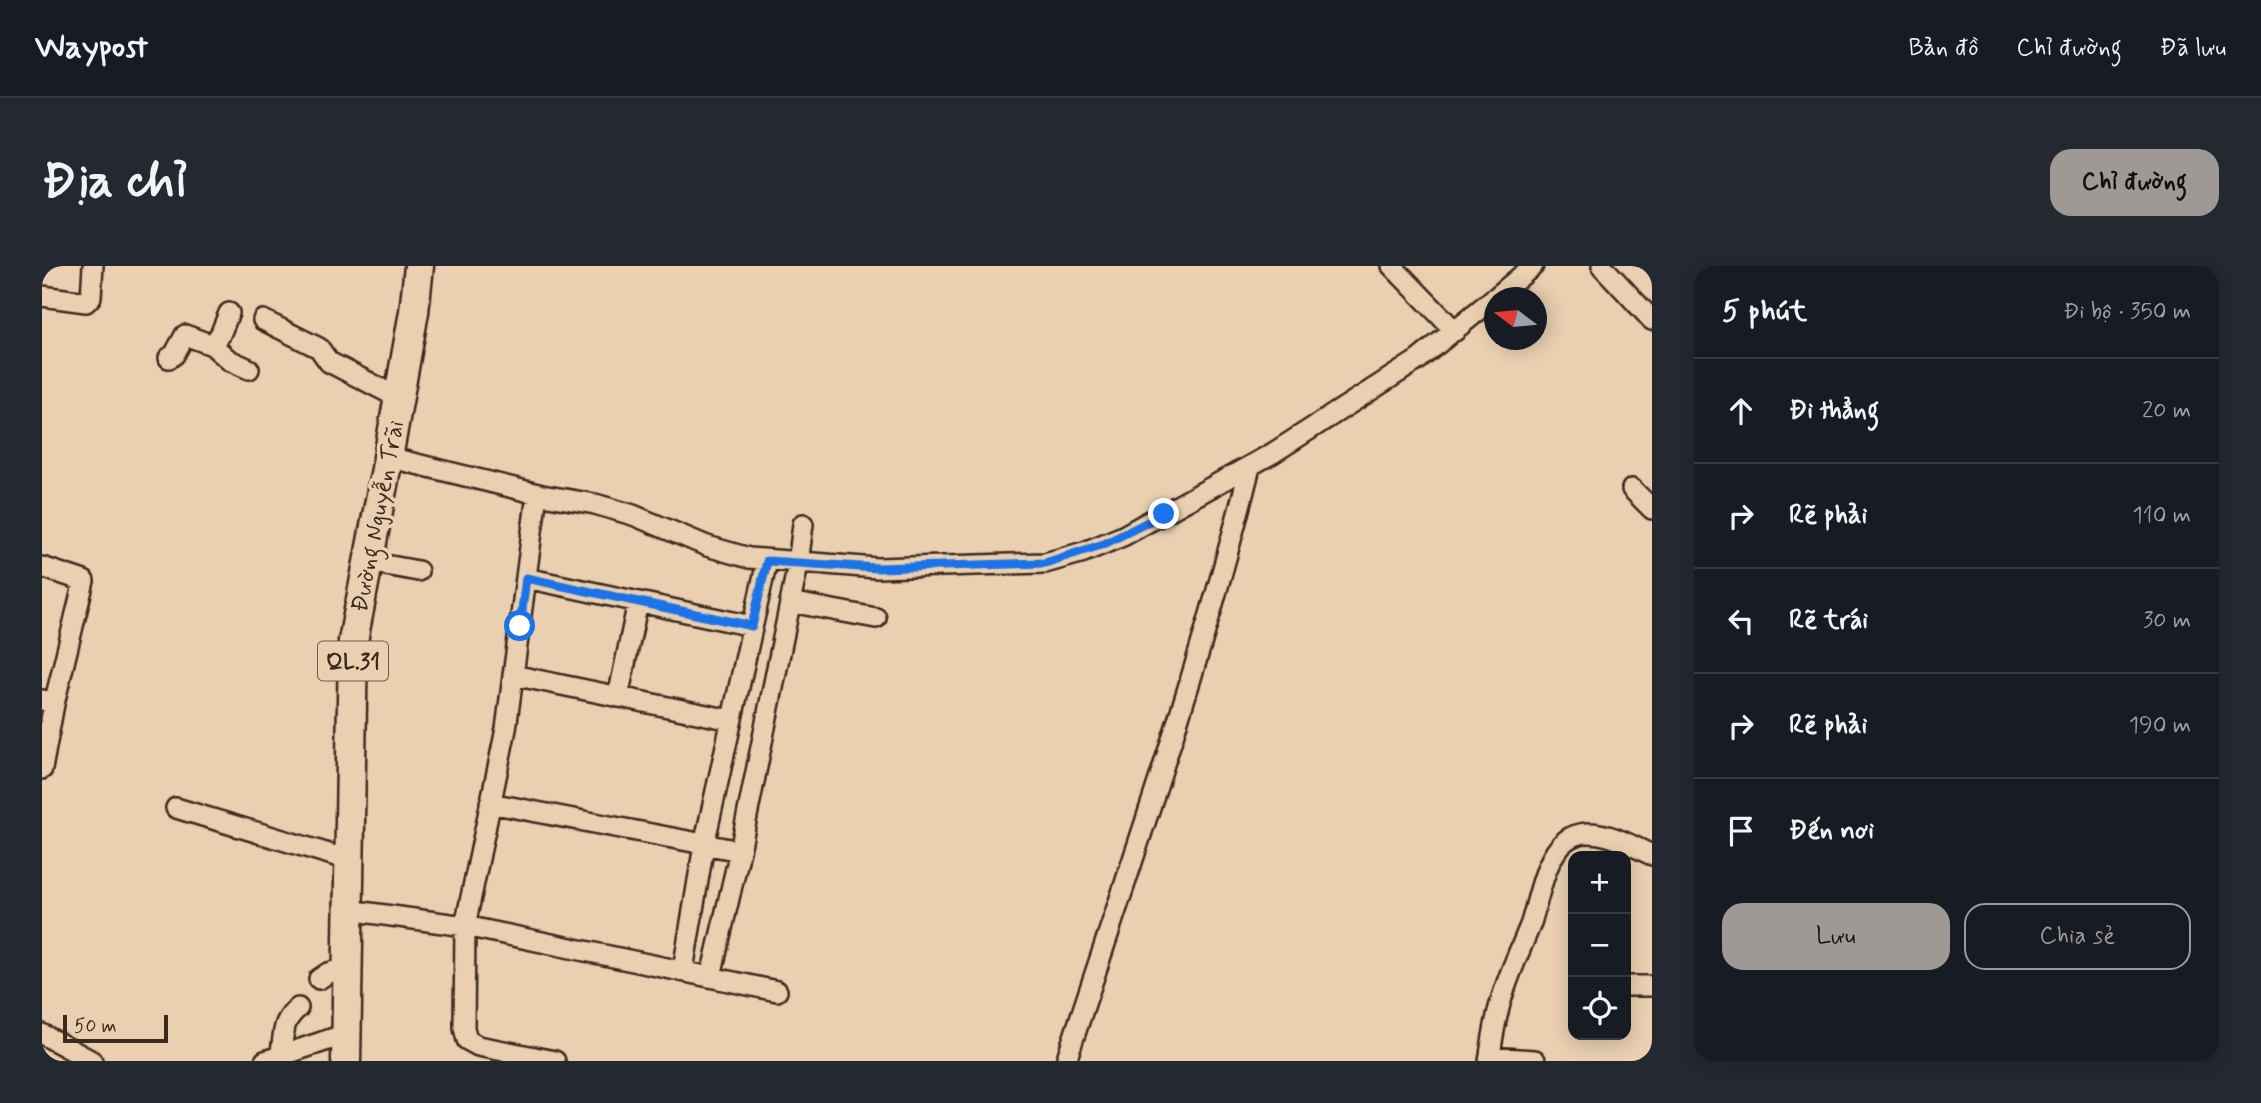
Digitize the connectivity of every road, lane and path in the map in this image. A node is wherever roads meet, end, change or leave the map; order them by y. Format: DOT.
graph roads {
  1 [pos="93,266"];
  2 [pos="419,266"];
  3 [pos="1392,266"];
  4 [pos="1533,266"];
  5 [pos="1602,266"];
  6 [pos="1508,287"];
  7 [pos="42,296"];
  8 [pos="1484,307"];
  9 [pos="229,313"];
  10 [pos="263,320"];
  11 [pos="1652,320"];
  12 [pos="1455,331"];
  13 [pos="212,345"];
  14 [pos="169,358"];
  15 [pos="249,369"];
  16 [pos="399,398"];
  17 [pos="388,457"];
  18 [pos="1250,467"];
  19 [pos="1632,489"];
  20 [pos="537,494"];
  21 [pos="1652,509"];
  22 [pos="803,524"];
  23 [pos="767,561"];
  24 [pos="369,562"];
  25 [pos="798,564"];
  26 [pos="42,568"];
  27 [pos="418,571"];
  28 [pos="526,578"];
  29 [pos="638,602"];
  30 [pos="790,602"];
  31 [pos="876,618"];
  32 [pos="752,626"];
  33 [pos="513,675"];
  34 [pos="618,697"];
  35 [pos="48,702"];
  36 [pos="731,720"];
  37 [pos="42,769"];
  38 [pos="490,803"];
  39 [pos="176,808"];
  40 [pos="704,845"];
  41 [pos="740,851"];
  42 [pos="1652,855"];
  43 [pos="349,860"];
  44 [pos="348,910"];
  45 [pos="465,926"];
  46 [pos="346,968"];
  47 [pos="682,970"];
  48 [pos="711,976"];
  49 [pos="319,979"];
  50 [pos="1631,986"];
  51 [pos="1652,986"];
  52 [pos="777,991"];
  53 [pos="298,1008"];
  54 [pos="42,1034"];
  55 [pos="346,1048"];
  56 [pos="273,1059"];
  57 [pos="1489,1059"];
  58 [pos="1535,1060"];
  59 [pos="92,1061"];
  60 [pos="555,1061"];
  61 [pos="1066,1061"];
  1 -- 7 [label="street"];
  2 -- 16 [label="highway, Đường Nguyễn Trãi / QL.31"];
  3 -- 12 [label="street"];
  4 -- 6 [label="street"];
  5 -- 11 [label="street"];
  8 -- 12 [label="street"];
  9 -- 13 [label="street"];
  10 -- 16 [label="street"];
  12 -- 18 [label="street"];
  13 -- 14 [label="street"];
  13 -- 15 [label="street"];
  16 -- 17 [label="highway, Đường Nguyễn Trãi / QL.31"];
  17 -- 20 [label="street"];
  17 -- 24 [label="highway, Đường Nguyễn Trãi / QL.31"];
  18 -- 25 [label="street"];
  18 -- 61 [label="street"];
  19 -- 21 [label="street"];
  20 -- 23 [label="street"];
  20 -- 28 [label="street"];
  22 -- 25 [label="street"];
  23 -- 25 [label="street"];
  23 -- 32 [label="street"];
  24 -- 27 [label="street"];
  24 -- 43 [label="highway, Đường Nguyễn Trãi / QL.31"];
  25 -- 30 [label="street"];
  26 -- 35 [label="street"];
  28 -- 29 [label="street"];
  28 -- 33 [label="street"];
  29 -- 32 [label="street"];
  29 -- 34 [label="street"];
  30 -- 31 [label="street"];
  30 -- 41 [label="street"];
  32 -- 36 [label="street"];
  33 -- 34 [label="street"];
  33 -- 38 [label="street"];
  34 -- 36 [label="street"];
  35 -- 37 [label="street"];
  36 -- 40 [label="street"];
  38 -- 40 [label="street"];
  38 -- 45 [label="street"];
  39 -- 43 [label="street"];
  40 -- 41 [label="street"];
  40 -- 47 [label="street"];
  41 -- 48 [label="street"];
  42 -- 57 [label="street"];
  43 -- 44 [label="highway, Đường Nguyễn Trãi / QL.31"];
  44 -- 45 [label="street"];
  44 -- 46 [label="highway, Đường Nguyễn Trãi / QL.31"];
  45 -- 47 [label="street"];
  45 -- 60 [label="street"];
  46 -- 49 [label="street"];
  46 -- 55 [label="highway, Đường Nguyễn Trãi / QL.31"];
  47 -- 48 [label="street"];
  48 -- 52 [label="street"];
  50 -- 51 [label="street"];
  53 -- 56 [label="street"];
  54 -- 59 [label="street"];
  55 -- 56 [label="street"];
  57 -- 58 [label="street"];
}
